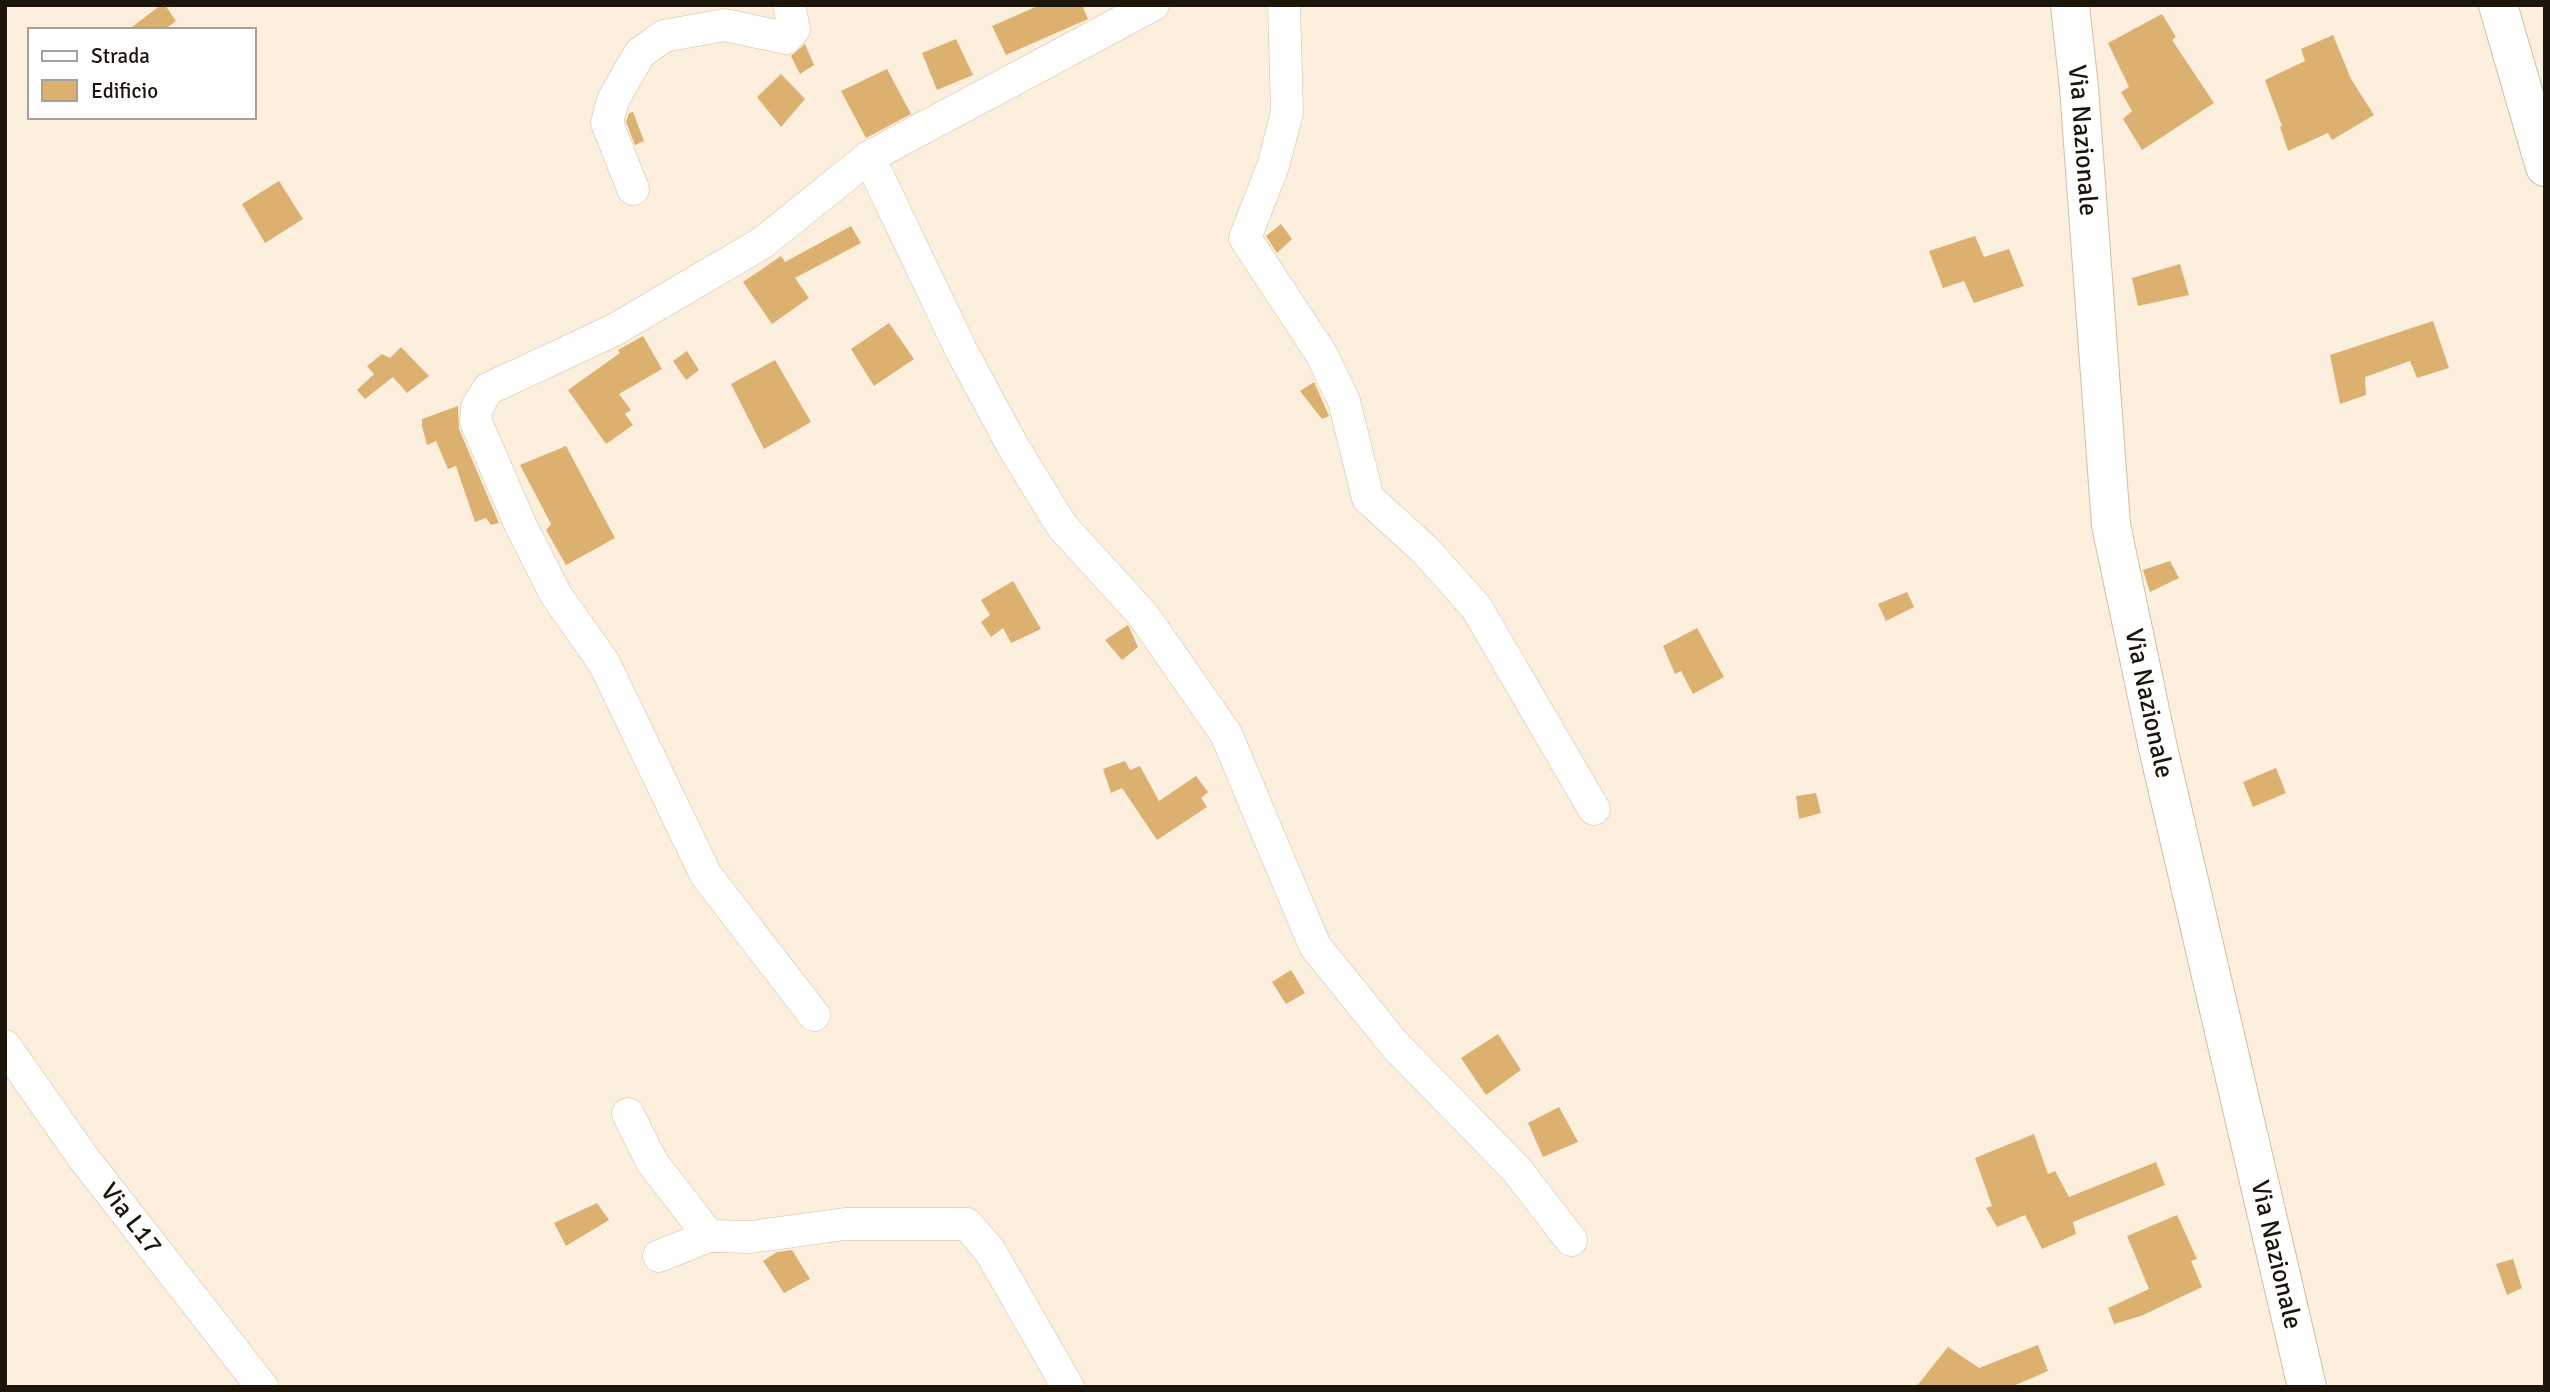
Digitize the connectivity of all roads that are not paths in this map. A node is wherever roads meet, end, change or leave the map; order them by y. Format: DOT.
graph roads {
  1 [pos="789,5"];
  2 [pos="1153,5"];
  3 [pos="1284,5"];
  4 [pos="2070,5"];
  5 [pos="2498,5"];
  6 [pos="869,157"];
  7 [pos="2545,167"];
  8 [pos="633,189"];
  9 [pos="1594,809"];
  10 [pos="814,1015"];
  11 [pos="5,1046"];
  12 [pos="628,1114"];
  13 [pos="709,1236"];
  14 [pos="1571,1240"];
  15 [pos="659,1256"];
  16 [pos="262,1387"];
  17 [pos="1068,1387"];
  18 [pos="2307,1387"];
  1 -- 8 [label="street"];
  2 -- 6 [label="street"];
  3 -- 9 [label="street"];
  4 -- 18 [label="main road, Via Nazionale"];
  5 -- 7 [label="main road"];
  6 -- 10 [label="street"];
  6 -- 14 [label="street"];
  11 -- 16 [label="street, Via L17"];
  12 -- 13 [label="street"];
  13 -- 15 [label="street"];
  13 -- 17 [label="street"];
}
